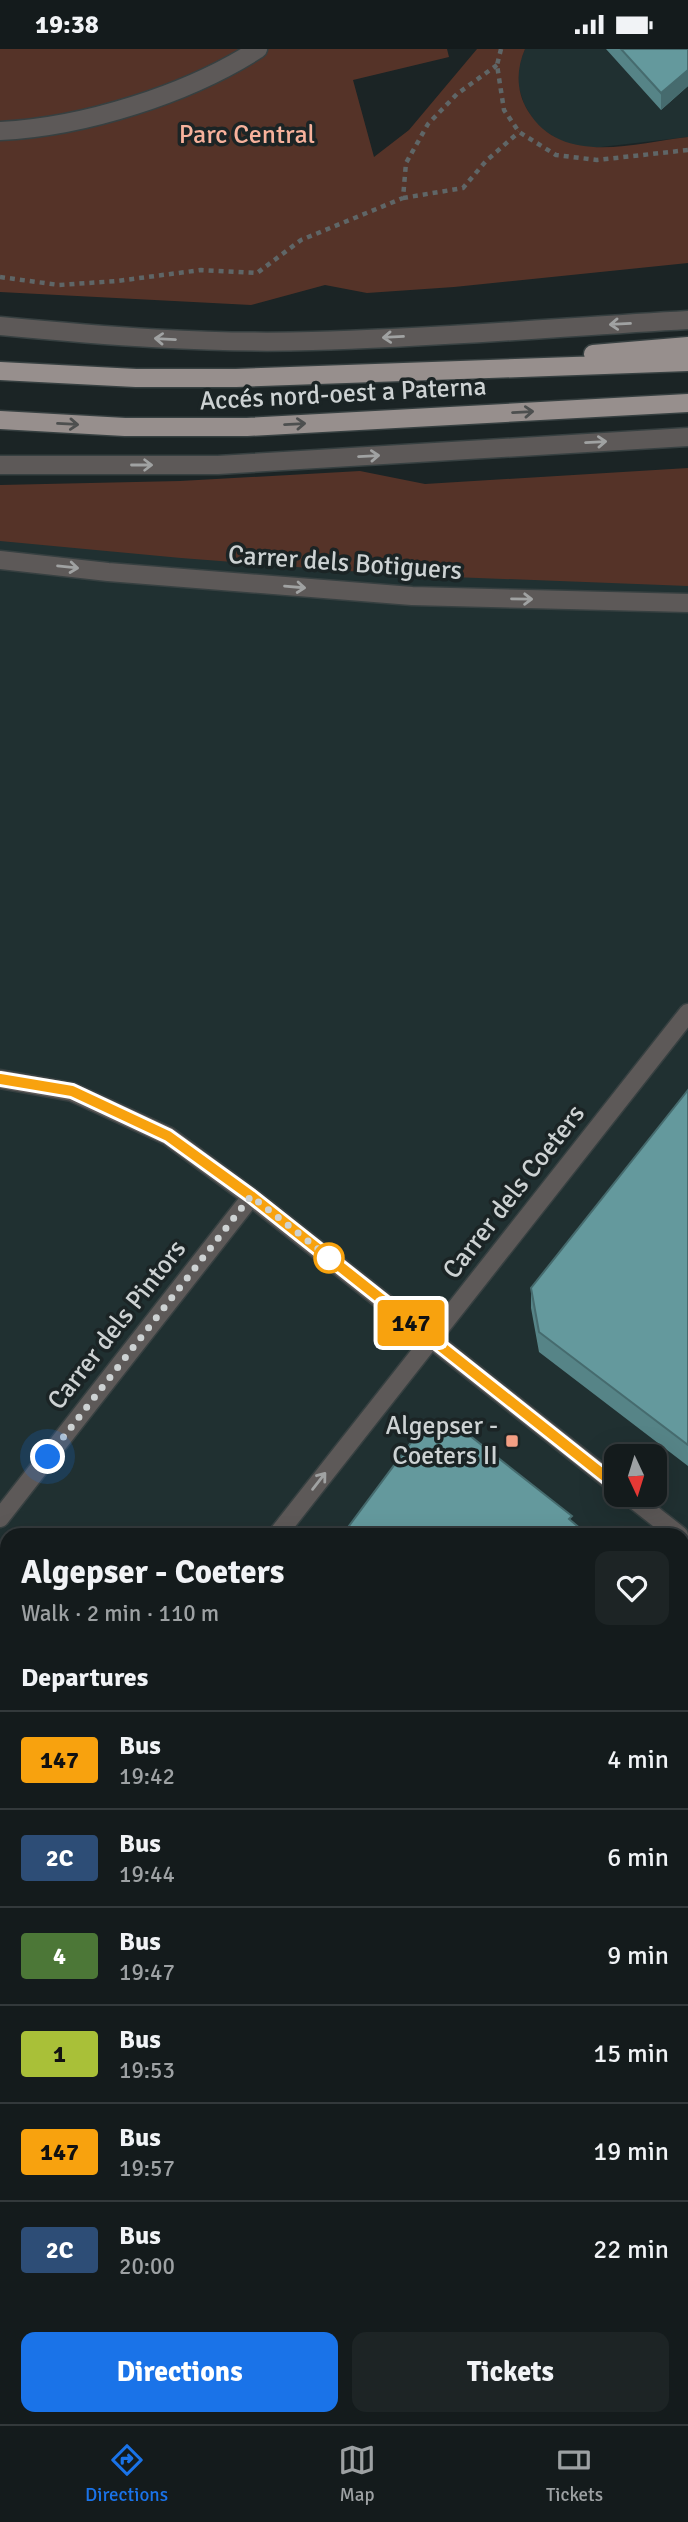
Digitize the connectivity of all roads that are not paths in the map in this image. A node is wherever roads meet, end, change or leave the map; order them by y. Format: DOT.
graph roads {
  1 [pos="258,49"];
  2 [pos="0,131"];
  3 [pos="688,320"];
  4 [pos="0,326"];
  5 [pos="688,346"];
  6 [pos="688,362"];
  7 [pos="0,371"];
  8 [pos="356,373"];
  9 [pos="688,403"];
  10 [pos="0,420"];
  11 [pos="688,437"];
  12 [pos="0,465"];
  13 [pos="0,560"];
  14 [pos="688,603"];
  15 [pos="688,1013"];
  16 [pos="0,1080"];
  17 [pos="251,1196"];
  18 [pos="432,1339"];
  19 [pos="604,1475"];
  20 [pos="644,1507"];
  21 [pos="0,1518"];
  22 [pos="283,1528"];
  23 [pos="671,1528"];
  1 -- 2 [label="street"];
  3 -- 4 [label="street, one-way"];
  5 -- 8 [label="main road"];
  6 -- 8 [label="main road, Accés nord-oest a Paterna"];
  7 -- 8 [label="main road, Accés nord-oest a Paterna"];
  10 -- 9 [label="main road, Accés nord-oest a Paterna, one-way"];
  12 -- 11 [label="street, one-way"];
  13 -- 14 [label="street, Carrer dels Botiguers, one-way"];
  15 -- 18 [label="street, Carrer dels Coeters"];
  16 -- 17 [label="street"];
  17 -- 18 [label="street"];
  17 -- 21 [label="street, Carrer dels Pintors"];
  18 -- 19 [label="street"];
  22 -- 18 [label="street, Carrer dels Coeters, one-way"];
  20 -- 23 [label="street"];
}
